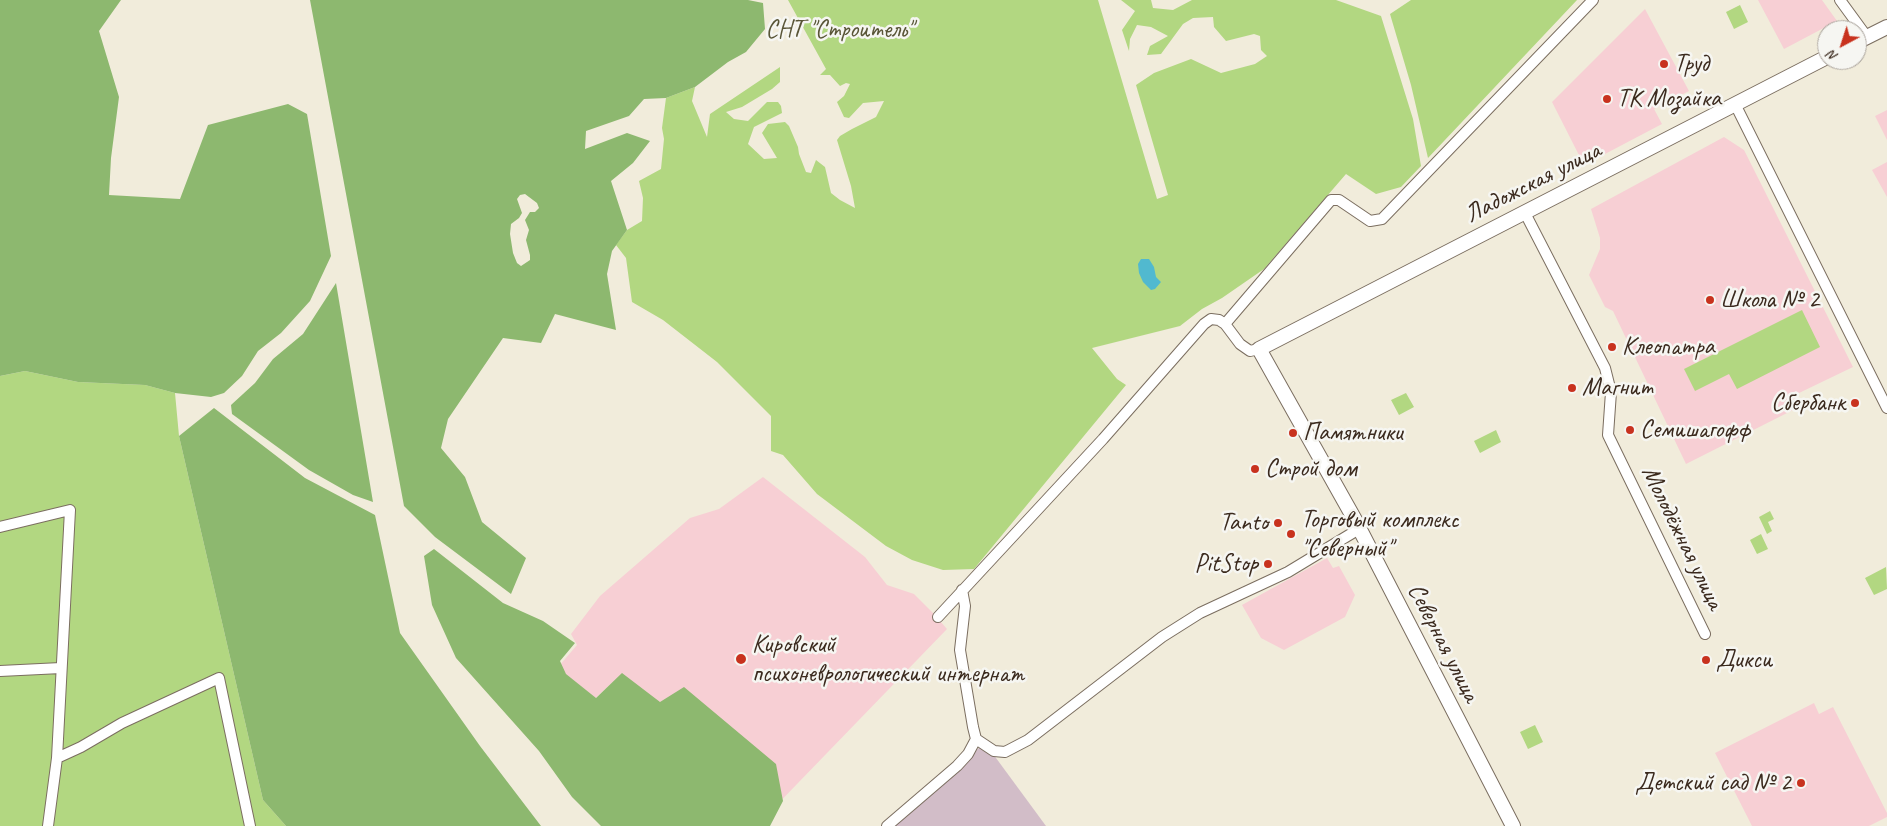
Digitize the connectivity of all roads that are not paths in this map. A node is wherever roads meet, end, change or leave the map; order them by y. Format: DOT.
graph roads {
  1 [pos="1593,0"];
  2 [pos="1840,0"];
  3 [pos="1851,20"];
  4 [pos="1887,27"];
  5 [pos="1867,37"];
  6 [pos="1817,62"];
  7 [pos="1735,104"];
  8 [pos="1525,213"];
  9 [pos="1225,324"];
  10 [pos="1260,349"];
  11 [pos="1887,408"];
  12 [pos="0,527"];
  13 [pos="1359,529"];
  14 [pos="962,590"];
  15 [pos="938,617"];
  16 [pos="1705,634"];
  17 [pos="61,668"];
  18 [pos="0,671"];
  19 [pos="976,738"];
  20 [pos="57,758"];
  21 [pos="48,826"];
  22 [pos="250,826"];
  23 [pos="887,826"];
  24 [pos="1513,826"];
  1 -- 9 [label="street"];
  2 -- 3 [label="street"];
  4 -- 5 [label="street"];
  6 -- 7 [label="street, Ладожская улица"];
  7 -- 8 [label="street, Ладожская улица"];
  7 -- 11 [label="street"];
  8 -- 10 [label="street, Ладожская улица"];
  8 -- 16 [label="street, Молодёжная улица"];
  9 -- 10 [label="street"];
  9 -- 14 [label="street"];
  10 -- 13 [label="street, Северная улица"];
  12 -- 17 [label="street"];
  13 -- 19 [label="street"];
  13 -- 24 [label="street, Северная улица"];
  14 -- 15 [label="street"];
  14 -- 19 [label="street"];
  17 -- 18 [label="street"];
  17 -- 20 [label="street"];
  19 -- 23 [label="street"];
  20 -- 21 [label="street"];
  20 -- 22 [label="street"];
}
